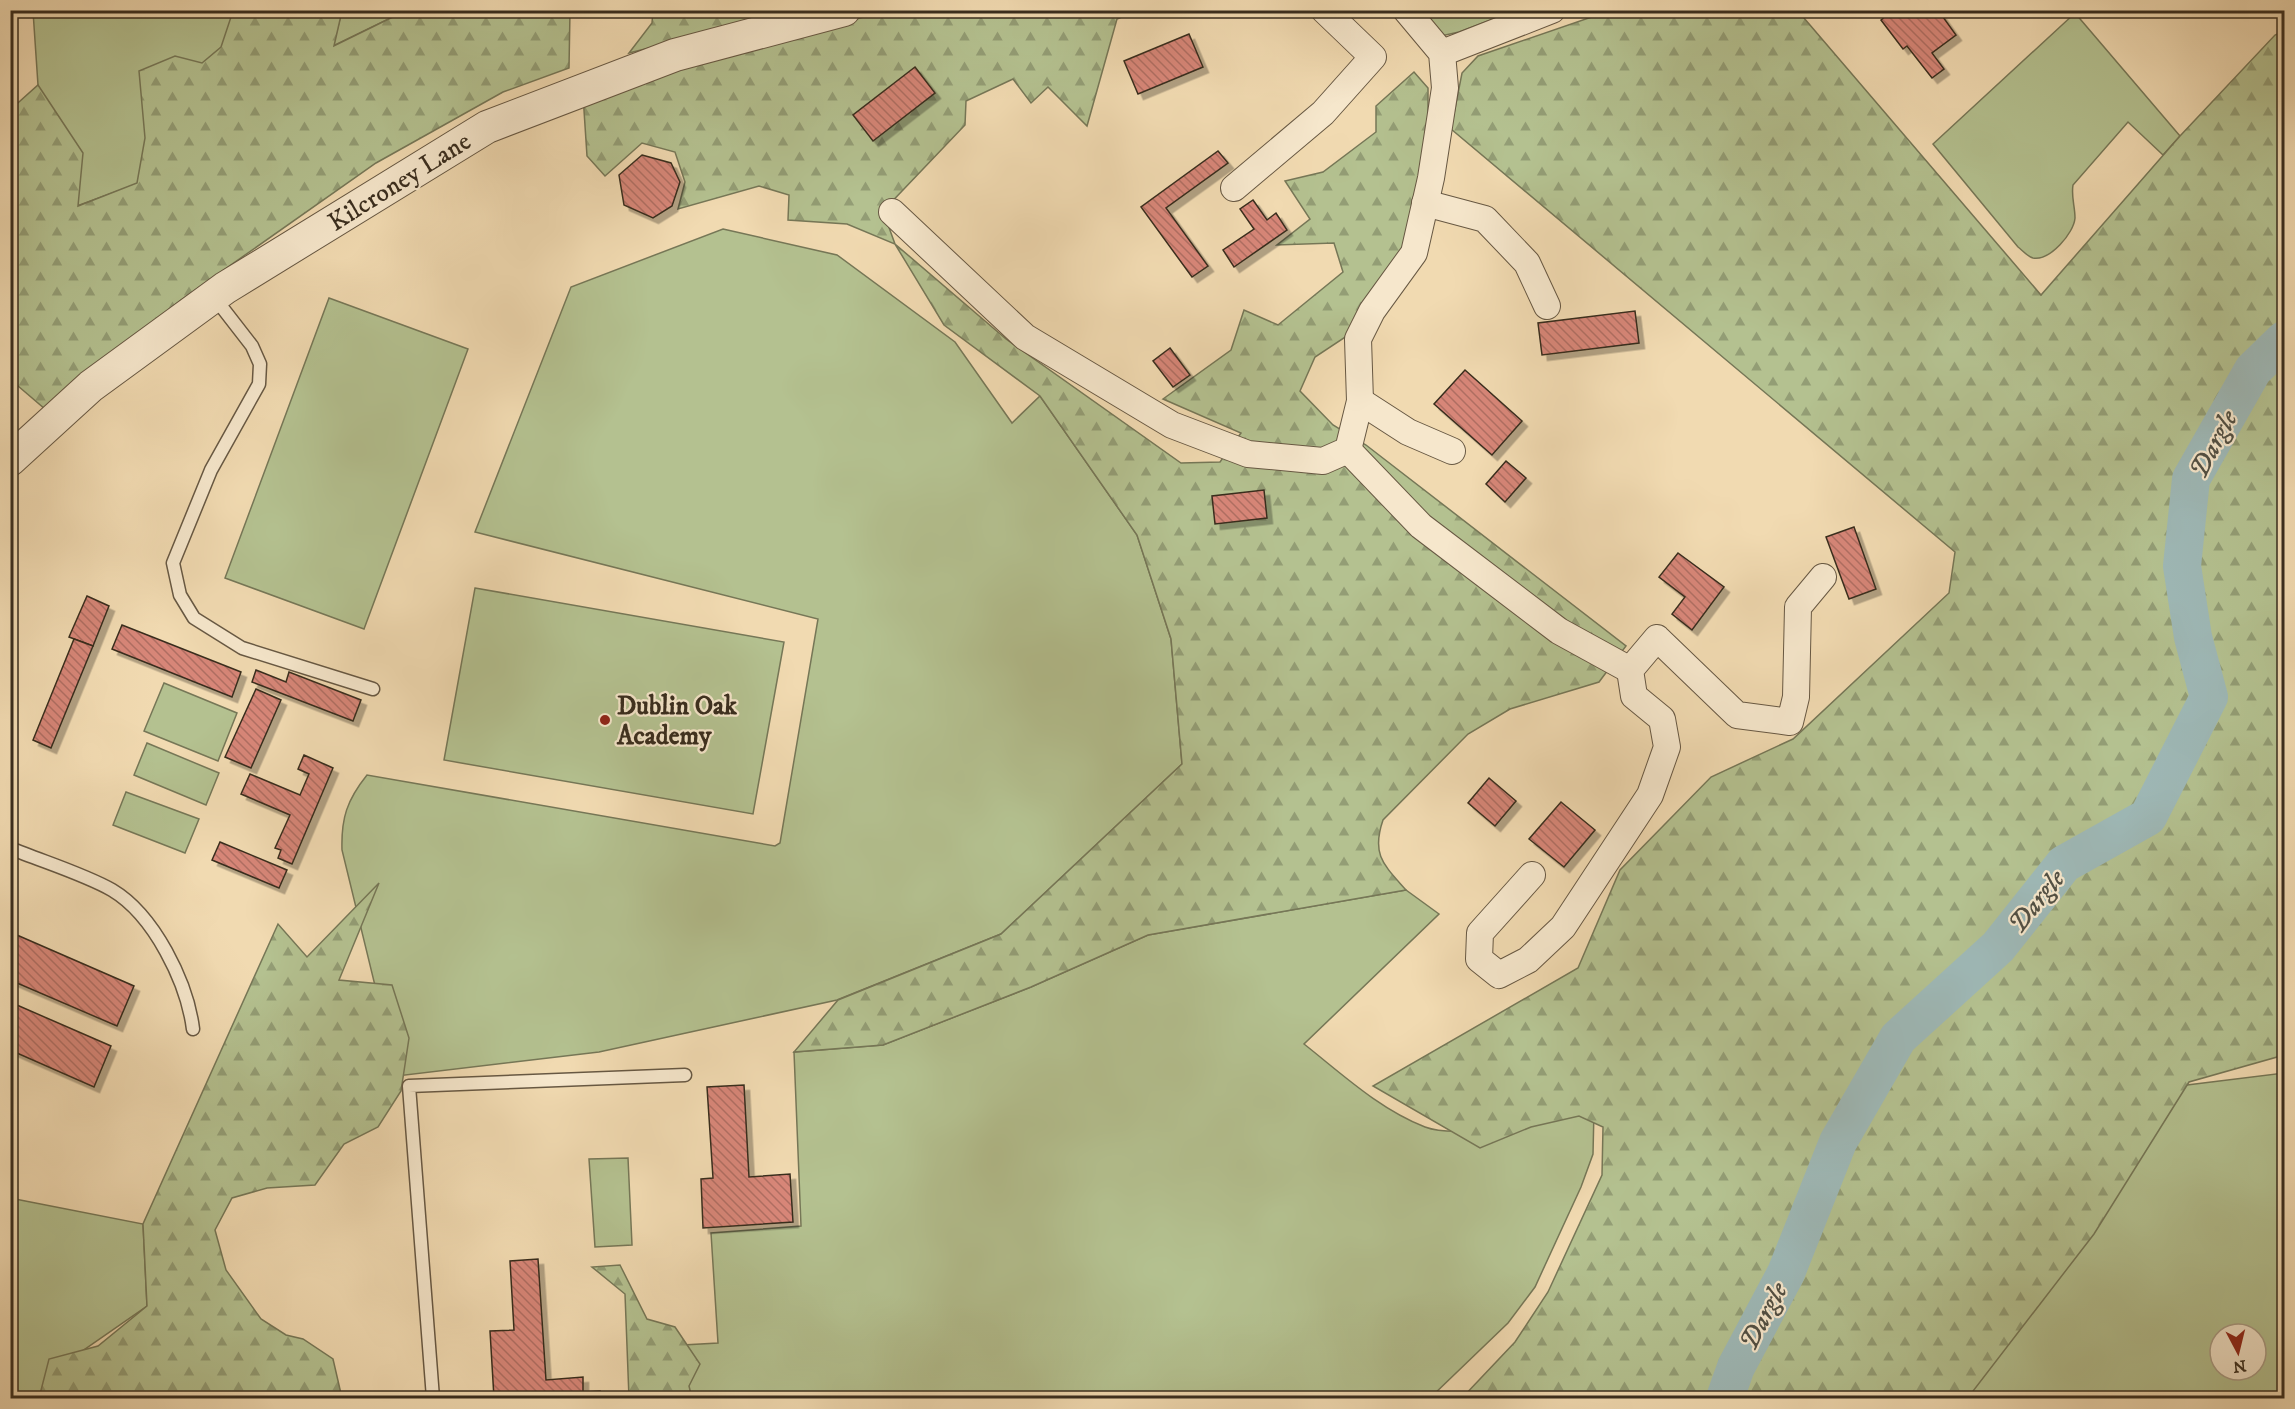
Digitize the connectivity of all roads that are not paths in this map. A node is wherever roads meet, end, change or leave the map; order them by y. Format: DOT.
graph roads {
  1 [pos="844,10"];
  2 [pos="1324,10"];
  3 [pos="1406,10"];
  4 [pos="1552,10"];
  5 [pos="1442,52"];
  6 [pos="1234,188"];
  7 [pos="1425,204"];
  8 [pos="892,212"];
  9 [pos="213,296"];
  10 [pos="1547,306"];
  11 [pos="1360,401"];
  12 [pos="1348,450"];
  13 [pos="1452,451"];
  14 [pos="10,460"];
  15 [pos="1823,577"];
  16 [pos="1630,670"];
  17 [pos="373,689"];
  18 [pos="10,848"];
  19 [pos="1532,875"];
  20 [pos="193,1029"];
  21 [pos="686,1074"];
  22 [pos="433,1398"];
  1 -- 9 [label="street, Kilcroney Lane"];
  2 -- 6 [label="street"];
  3 -- 5 [label="street"];
  4 -- 5 [label="street"];
  5 -- 7 [label="street"];
  7 -- 10 [label="street"];
  7 -- 11 [label="street"];
  8 -- 12 [label="street"];
  9 -- 14 [label="street, Kilcroney Lane"];
  9 -- 17 [label="lane"];
  11 -- 12 [label="street"];
  11 -- 13 [label="street"];
  12 -- 16 [label="street"];
  15 -- 16 [label="street"];
  16 -- 19 [label="street"];
  18 -- 20 [label="lane"];
  21 -- 22 [label="lane"];
}
